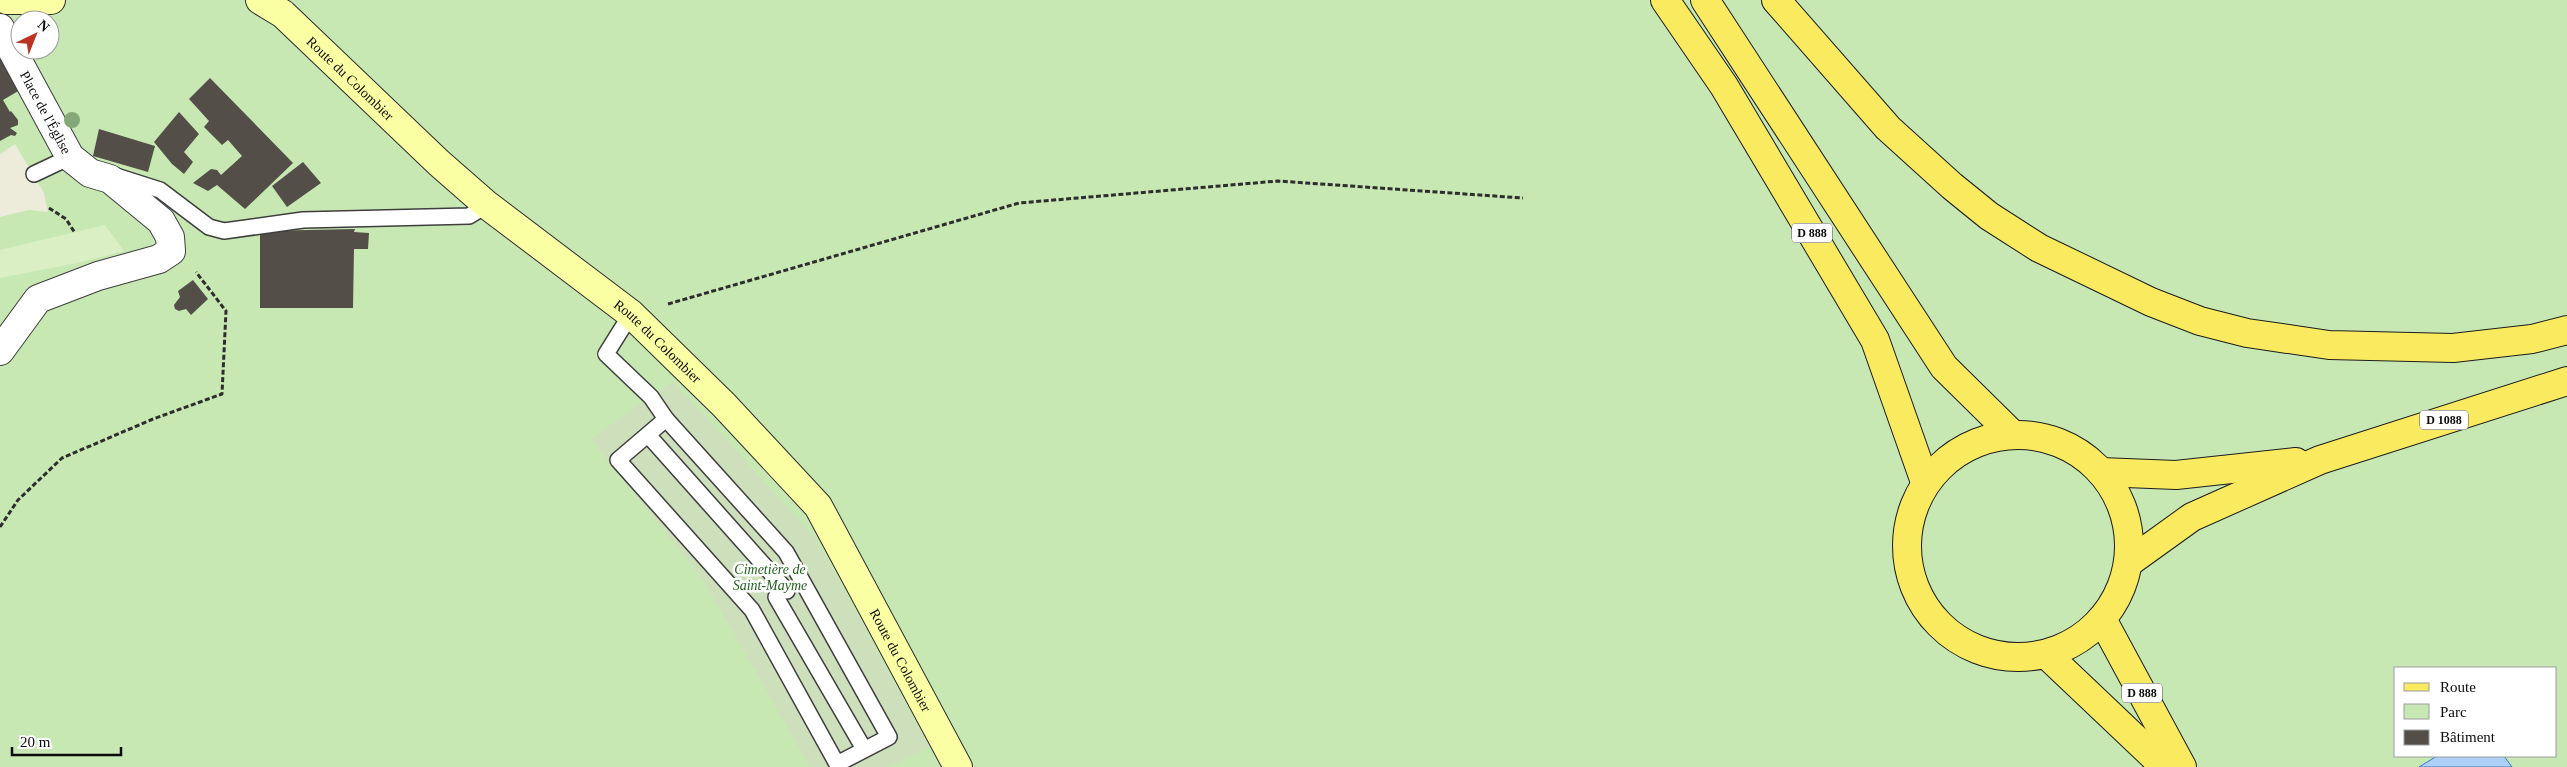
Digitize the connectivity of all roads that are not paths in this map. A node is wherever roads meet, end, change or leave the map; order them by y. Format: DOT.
graph roads {
  1 [pos="7,0"];
  2 [pos="51,0"];
  3 [pos="260,0"];
  4 [pos="1665,0"];
  5 [pos="1705,0"];
  6 [pos="1776,0"];
  7 [pos="0,28"];
  8 [pos="70,157"];
  9 [pos="34,174"];
  10 [pos="110,179"];
  11 [pos="487,205"];
  12 [pos="631,314"];
  13 [pos="2567,330"];
  14 [pos="0,351"];
  15 [pos="2567,381"];
  16 [pos="666,419"];
  17 [pos="648,435"];
  18 [pos="2013,435"];
  19 [pos="2320,460"];
  20 [pos="2101,472"];
  21 [pos="1926,482"];
  22 [pos="2128,563"];
  23 [pos="803,583"];
  24 [pos="782,594"];
  25 [pos="752,610"];
  26 [pos="2102,619"];
  27 [pos="2046,654"];
  28 [pos="864,750"];
  29 [pos="958,767"];
  30 [pos="2165,767"];
  31 [pos="2182,767"];
  1 -- 2 [label="street"];
  3 -- 11 [label="street, Route du Colombier"];
  4 -- 21 [label="main road, D 888"];
  5 -- 18 [label="main road, D 888"];
  6 -- 13 [label="main road"];
  7 -- 8 [label="street, Place de l'Église"];
  8 -- 9 [label="lane"];
  8 -- 10 [label="street, Place de l'Église"];
  10 -- 11 [label="lane"];
  10 -- 14 [label="street, Place de l'Église"];
  11 -- 12 [label="street, Route du Colombier"];
  12 -- 16 [label="lane"];
  12 -- 29 [label="street, Route du Colombier"];
  15 -- 19 [label="main road, D 1088"];
  16 -- 17 [label="lane"];
  16 -- 23 [label="lane"];
  17 -- 24 [label="lane"];
  17 -- 25 [label="lane"];
  18 -- 20 [label="main road"];
  18 -- 21 [label="main road"];
  19 -- 20 [label="main road, D 1088"];
  19 -- 22 [label="main road, D 1088"];
  20 -- 22 [label="main road"];
  21 -- 27 [label="main road"];
  22 -- 26 [label="main road"];
  23 -- 24 [label="lane"];
  23 -- 28 [label="lane"];
  24 -- 25 [label="lane"];
  24 -- 28 [label="lane"];
  25 -- 28 [label="lane"];
  26 -- 27 [label="main road"];
  26 -- 31 [label="main road, D 888"];
  27 -- 30 [label="main road, D 888"];
}
